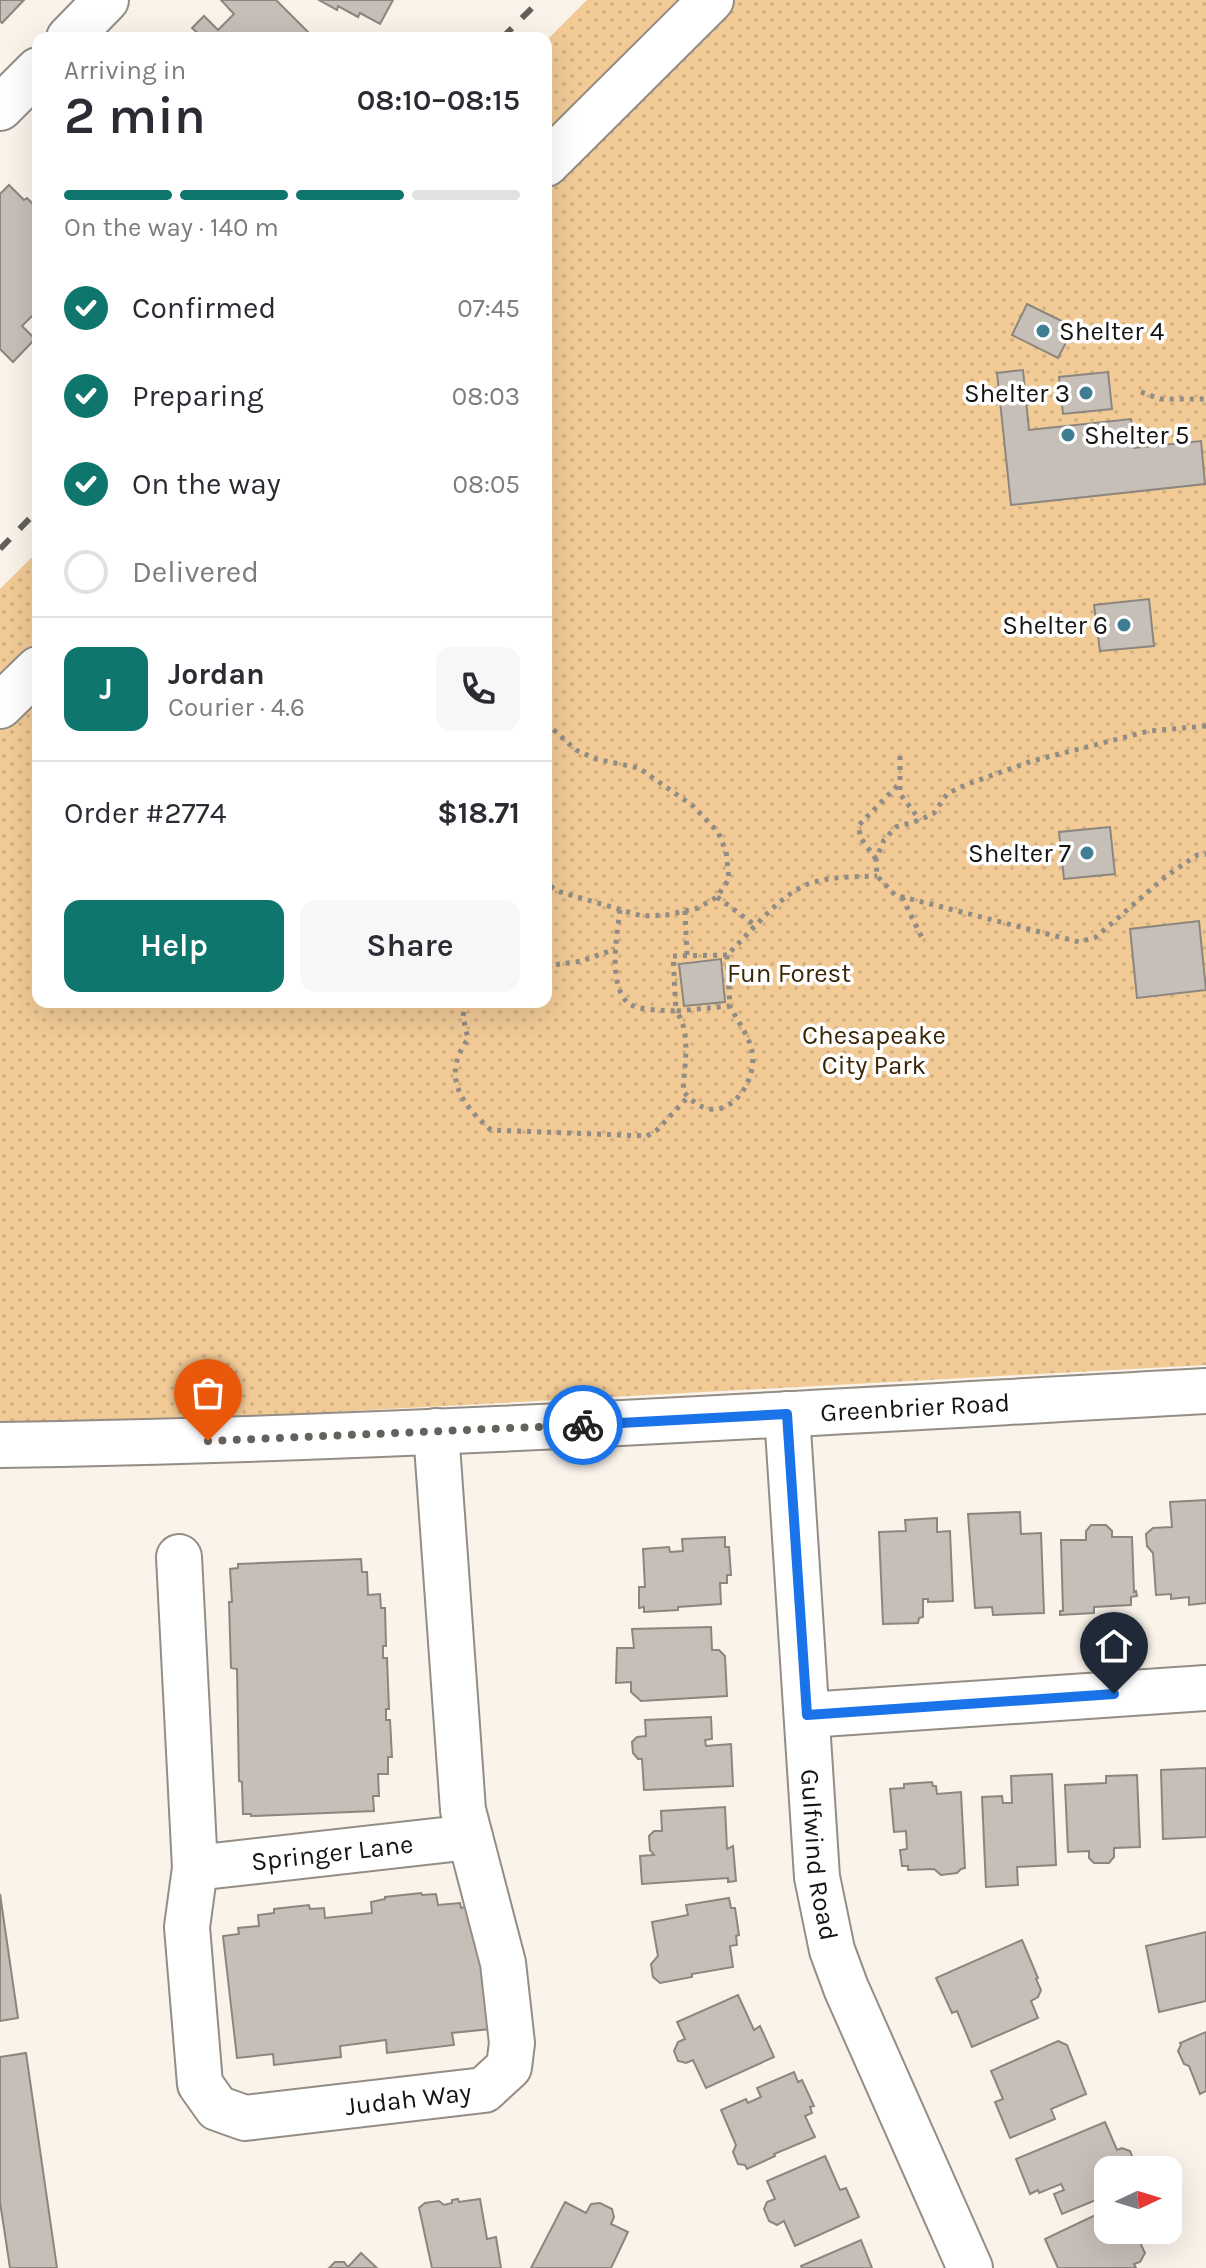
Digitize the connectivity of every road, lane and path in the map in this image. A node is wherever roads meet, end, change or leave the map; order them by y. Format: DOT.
graph roads {
  1 [pos="106,0"];
  2 [pos="711,0"];
  3 [pos="75,32"];
  4 [pos="32,76"];
  5 [pos="0,108"];
  6 [pos="552,158"];
  7 [pos="1141,392"];
  8 [pos="1206,399"];
  9 [pos="32,675"];
  10 [pos="0,706"];
  11 [pos="1206,726"];
  12 [pos="552,728"];
  13 [pos="900,756"];
  14 [pos="900,783"];
  15 [pos="920,820"];
  16 [pos="1206,854"];
  17 [pos="876,859"];
  18 [pos="877,876"];
  19 [pos="552,887"];
  20 [pos="902,896"];
  21 [pos="717,897"];
  22 [pos="620,910"];
  23 [pos="685,911"];
  24 [pos="756,926"];
  25 [pos="924,942"];
  26 [pos="615,949"];
  27 [pos="687,955"];
  28 [pos="727,955"];
  29 [pos="552,965"];
  30 [pos="730,1006"];
  31 [pos="464,1008"];
  32 [pos="676,1011"];
  33 [pos="688,1097"];
  34 [pos="1206,1391"];
  35 [pos="787,1414"];
  36 [pos="436,1431"];
  37 [pos="0,1445"];
  38 [pos="179,1557"];
  39 [pos="1206,1688"];
  40 [pos="807,1715"];
  41 [pos="470,1837"];
  42 [pos="195,1868"];
  43 [pos="970,2268"];
  1 -- 3 [label="street"];
  2 -- 6 [label="street"];
  4 -- 5 [label="street"];
  7 -- 8 [label="path"];
  9 -- 10 [label="street"];
  11 -- 15 [label="path"];
  12 -- 21 [label="path"];
  13 -- 14 [label="path"];
  14 -- 15 [label="path"];
  14 -- 17 [label="path"];
  15 -- 17 [label="path"];
  16 -- 20 [label="path"];
  17 -- 18 [label="path"];
  18 -- 20 [label="path"];
  18 -- 24 [label="path"];
  19 -- 22 [label="path"];
  20 -- 25 [label="path"];
  21 -- 23 [label="path"];
  21 -- 24 [label="path"];
  22 -- 23 [label="path"];
  22 -- 26 [label="path"];
  23 -- 27 [label="path"];
  24 -- 28 [label="path"];
  26 -- 29 [label="path"];
  26 -- 32 [label="path"];
  27 -- 28 [label="path"];
  27 -- 32 [label="path"];
  28 -- 30 [label="path"];
  30 -- 32 [label="path"];
  30 -- 33 [label="path"];
  31 -- 33 [label="path"];
  32 -- 33 [label="path"];
  34 -- 35 [label="street, Greenbrier Road"];
  35 -- 36 [label="street, Greenbrier Road"];
  35 -- 40 [label="street, Gulfwind Road"];
  36 -- 37 [label="street, Greenbrier Road"];
  36 -- 41 [label="street, Judah Way"];
  38 -- 42 [label="street, Judah Way"];
  39 -- 40 [label="street"];
  40 -- 43 [label="street, Gulfwind Road"];
  41 -- 42 [label="street, Springer Lane"];
  41 -- 42 [label="street, Judah Way"];
}
